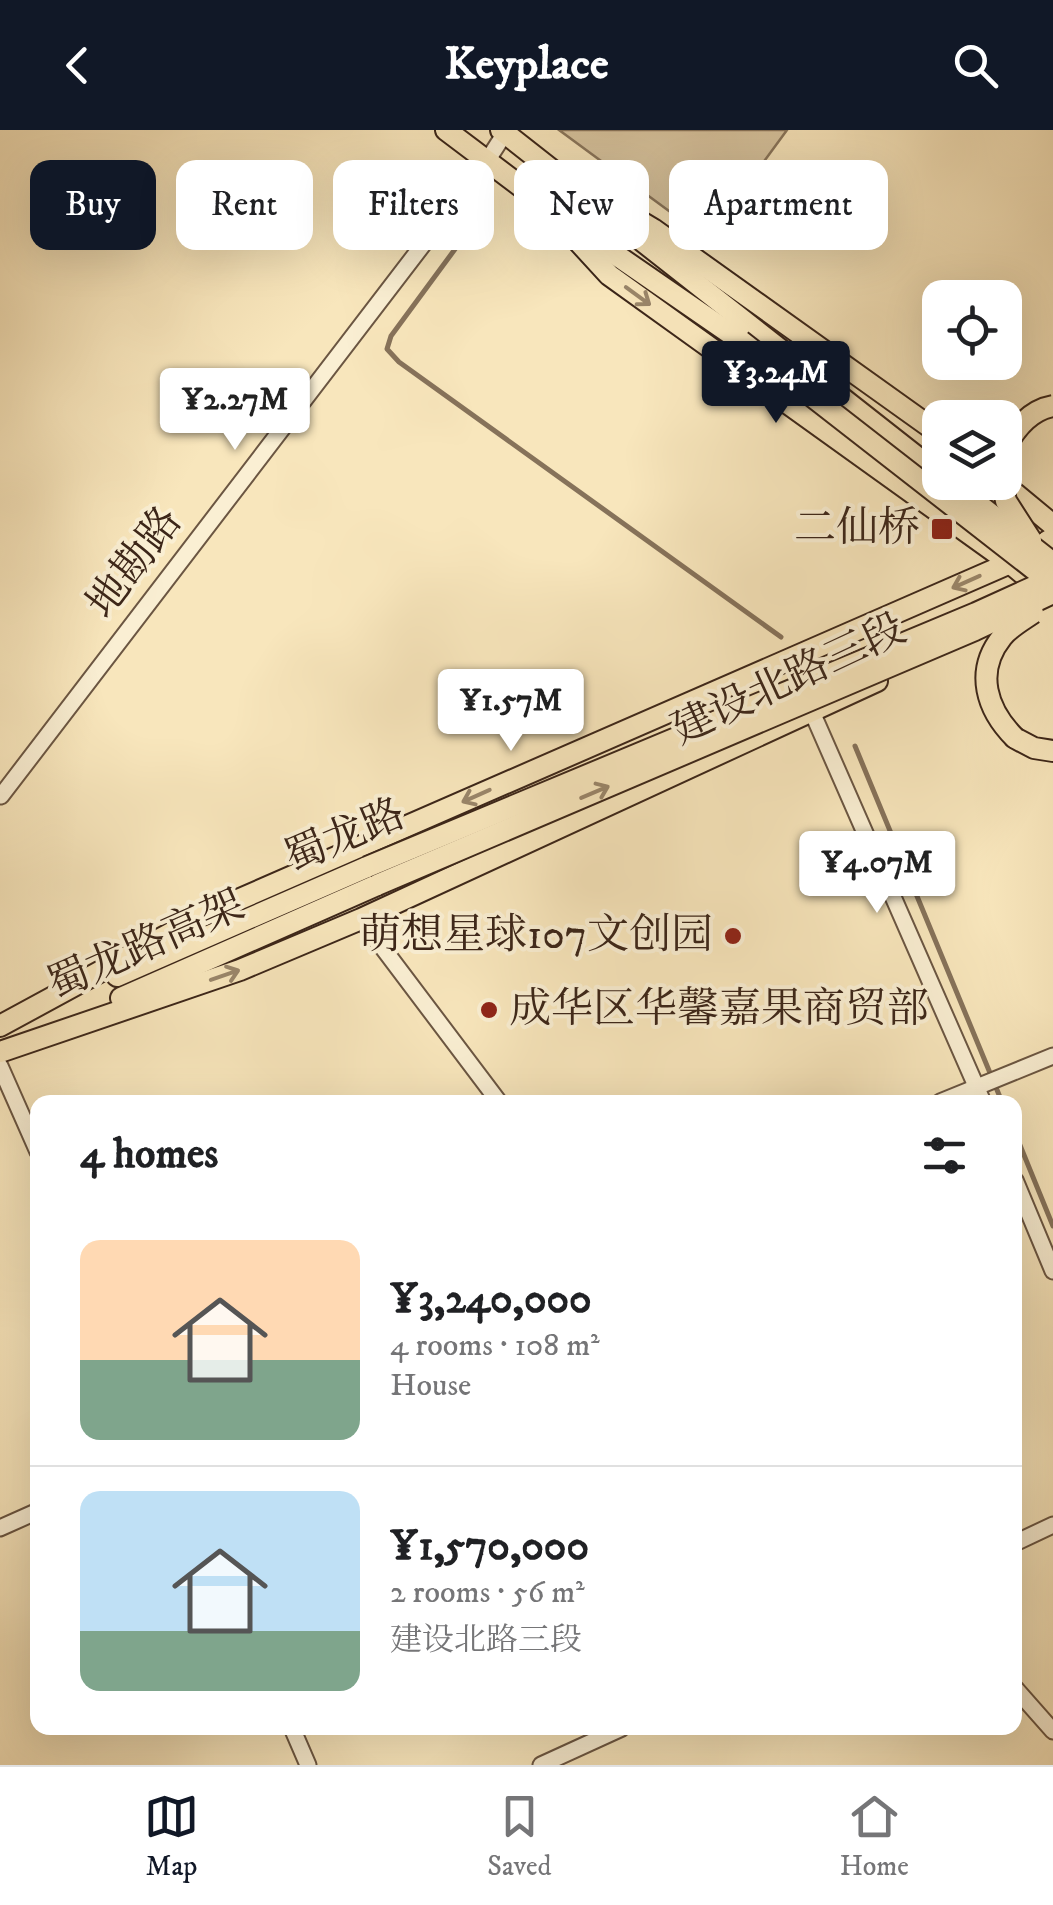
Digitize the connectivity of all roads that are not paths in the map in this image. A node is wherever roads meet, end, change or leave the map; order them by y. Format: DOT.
graph roads {
  1 [pos="446,130"];
  2 [pos="504,131"];
  3 [pos="486,160"];
  4 [pos="488,160"];
  5 [pos="540,160"];
  6 [pos="494,166"];
  7 [pos="514,181"];
  8 [pos="649,226"];
  9 [pos="419,250"];
  10 [pos="586,250"];
  11 [pos="616,250"];
  12 [pos="648,250"];
  13 [pos="746,333"];
  14 [pos="1053,407"];
  15 [pos="922,421"];
  16 [pos="1022,421"];
  17 [pos="1022,424"];
  18 [pos="922,462"];
  19 [pos="1022,499"];
  20 [pos="975,500"];
  21 [pos="1006,500"];
  22 [pos="1053,525"];
  23 [pos="1050,553"];
  24 [pos="1010,563"];
  25 [pos="1053,581"];
  26 [pos="1053,597"];
  27 [pos="812,712"];
  28 [pos="1053,751"];
  29 [pos="0,796"];
  30 [pos="0,814"];
  31 [pos="372,876"];
  32 [pos="360,919"];
  33 [pos="0,1027"];
  34 [pos="0,1052"];
  35 [pos="1053,1056"];
  36 [pos="0,1066"];
  37 [pos="982,1091"];
  38 [pos="494,1095"];
  39 [pos="30,1134"];
  40 [pos="1022,1197"];
  41 [pos="1053,1272"];
  42 [pos="30,1515"];
  43 [pos="1053,1525"];
  44 [pos="0,1528"];
  45 [pos="1022,1540"];
  46 [pos="1022,1696"];
  47 [pos="1053,1731"];
  48 [pos="295,1735"];
  49 [pos="607,1735"];
  50 [pos="308,1765"];
  51 [pos="541,1765"];
  1 -- 3 [label="main road"];
  2 -- 4 [label="street, 地勘路"];
  2 -- 5 [label="main road"];
  6 -- 7 [label="main road"];
  8 -- 15 [label="main road"];
  9 -- 29 [label="street, 地勘路"];
  10 -- 24 [label="main road, one-way"];
  11 -- 13 [label="main road"];
  12 -- 13 [label="main road"];
  13 -- 18 [label="main road"];
  13 -- 25 [label="main road, bridge"];
  14 -- 16 [label="main road"];
  14 -- 17 [label="main road, bridge"];
  19 -- 22 [label="main road"];
  20 -- 23 [label="main road, bridge"];
  21 -- 23 [label="main road, bridge"];
  23 -- 24 [label="main road, 建设北路三段"];
  24 -- 26 [label="main road"];
  24 -- 33 [label="main road, 建设北路三段, one-way"];
  25 -- 31 [label="main road, 蜀龙路, bridge"];
  26 -- 27 [label="main road, 建设北路三段"];
  26 -- 28 [label="main road, bridge"];
  31 -- 26 [label="main road, 蜀龙路, one-way, bridge"];
  27 -- 32 [label="main road, 建设北路三段"];
  27 -- 37 [label="street"];
  29 -- 30 [label="street"];
  31 -- 33 [label="main road, 蜀龙路"];
  31 -- 34 [label="main road, 蜀龙路高架"];
  34 -- 32 [label="main road, 建设北路三段, one-way"];
  32 -- 38 [label="street"];
  35 -- 37 [label="street"];
  36 -- 39 [label="street"];
  40 -- 41 [label="street"];
  42 -- 44 [label="street"];
  43 -- 45 [label="street"];
  46 -- 47 [label="street"];
  48 -- 50 [label="street"];
  49 -- 51 [label="street"];
}
